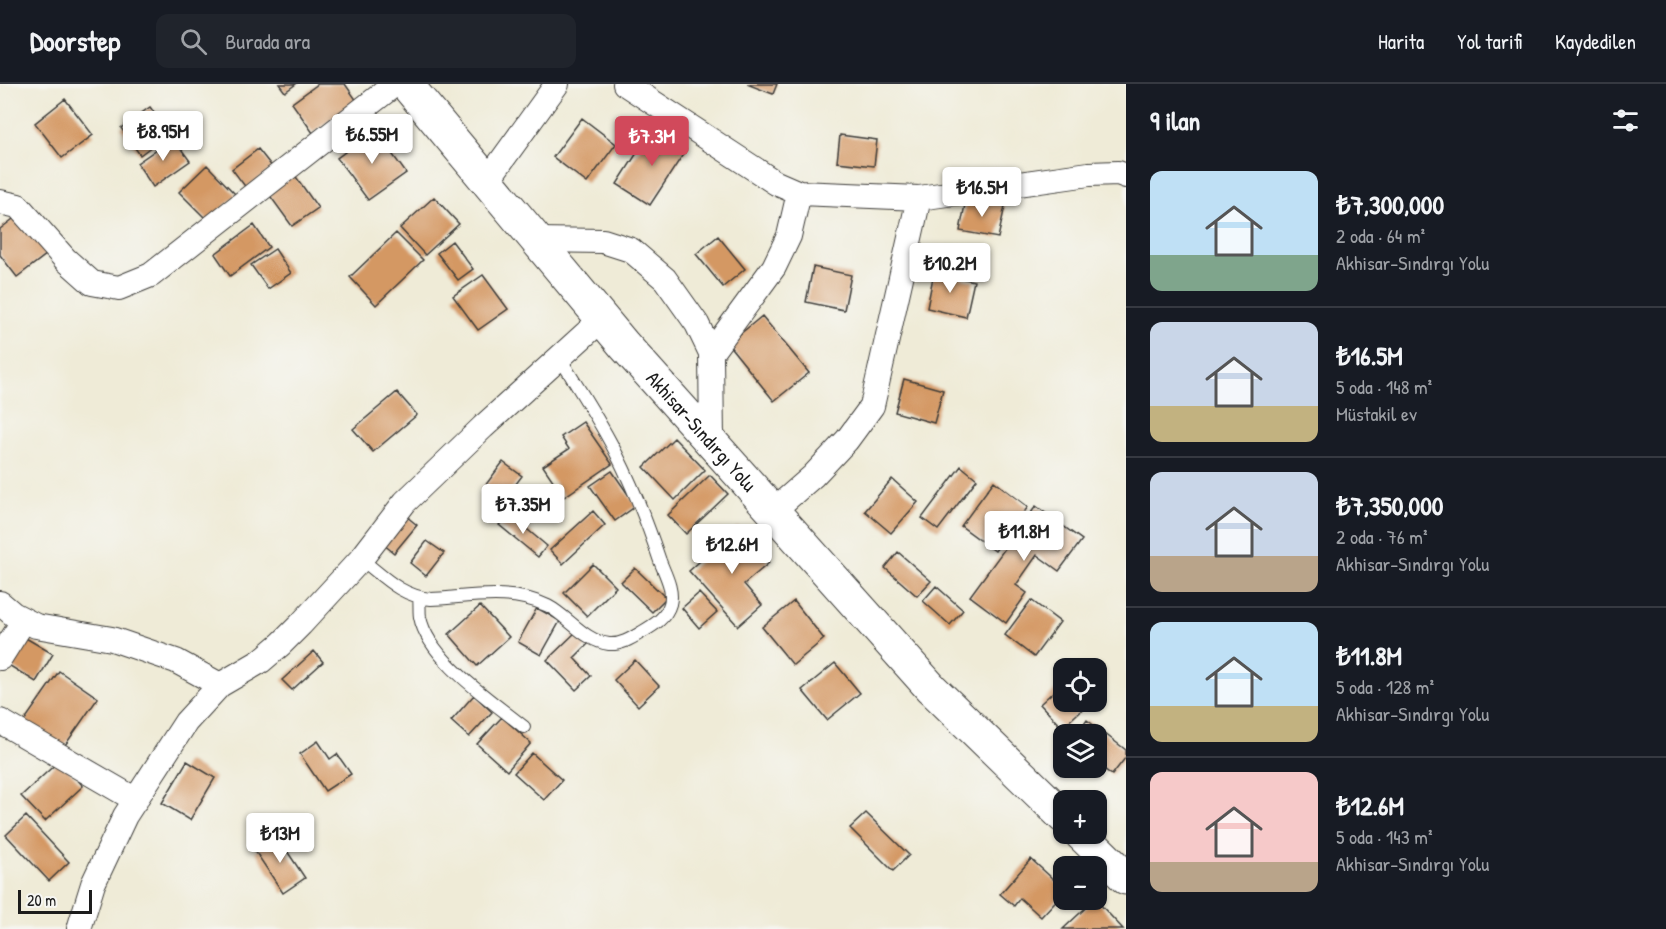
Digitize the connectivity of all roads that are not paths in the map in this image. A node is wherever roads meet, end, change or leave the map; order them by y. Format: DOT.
graph roads {
  1 [pos="395,84"];
  2 [pos="406,84"];
  3 [pos="557,84"];
  4 [pos="625,84"];
  5 [pos="1126,176"];
  6 [pos="487,181"];
  7 [pos="799,193"];
  8 [pos="920,198"];
  9 [pos="0,202"];
  10 [pos="537,240"];
  11 [pos="602,319"];
  12 [pos="711,353"];
  13 [pos="560,358"];
  14 [pos="712,443"];
  15 [pos="773,511"];
  16 [pos="361,559"];
  17 [pos="419,598"];
  18 [pos="0,603"];
  19 [pos="24,620"];
  20 [pos="0,658"];
  21 [pos="220,685"];
  22 [pos="0,721"];
  23 [pos="524,727"];
  24 [pos="136,800"];
  25 [pos="1053,806"];
  26 [pos="1091,844"];
  27 [pos="1126,878"];
  28 [pos="79,929"];
  1 -- 9 [label="street"];
  2 -- 6 [label="main road, Akhisar-Sındırgı Yolu"];
  3 -- 6 [label="street"];
  4 -- 7 [label="street"];
  5 -- 8 [label="street"];
  6 -- 10 [label="main road, Akhisar-Sındırgı Yolu"];
  7 -- 8 [label="street"];
  7 -- 12 [label="street"];
  8 -- 15 [label="street"];
  10 -- 11 [label="main road, Akhisar-Sındırgı Yolu"];
  10 -- 12 [label="street"];
  11 -- 13 [label="street"];
  11 -- 14 [label="main road, Akhisar-Sındırgı Yolu"];
  12 -- 14 [label="street"];
  13 -- 16 [label="street"];
  13 -- 17 [label="lane"];
  14 -- 15 [label="main road, Akhisar-Sındırgı Yolu"];
  15 -- 25 [label="main road, Akhisar-Sındırgı Yolu"];
  16 -- 17 [label="lane"];
  16 -- 21 [label="street"];
  17 -- 23 [label="lane"];
  18 -- 19 [label="street"];
  19 -- 20 [label="street"];
  19 -- 21 [label="street"];
  21 -- 24 [label="street"];
  22 -- 24 [label="street"];
  24 -- 28 [label="street"];
  26 -- 27 [label="main road"];
}
